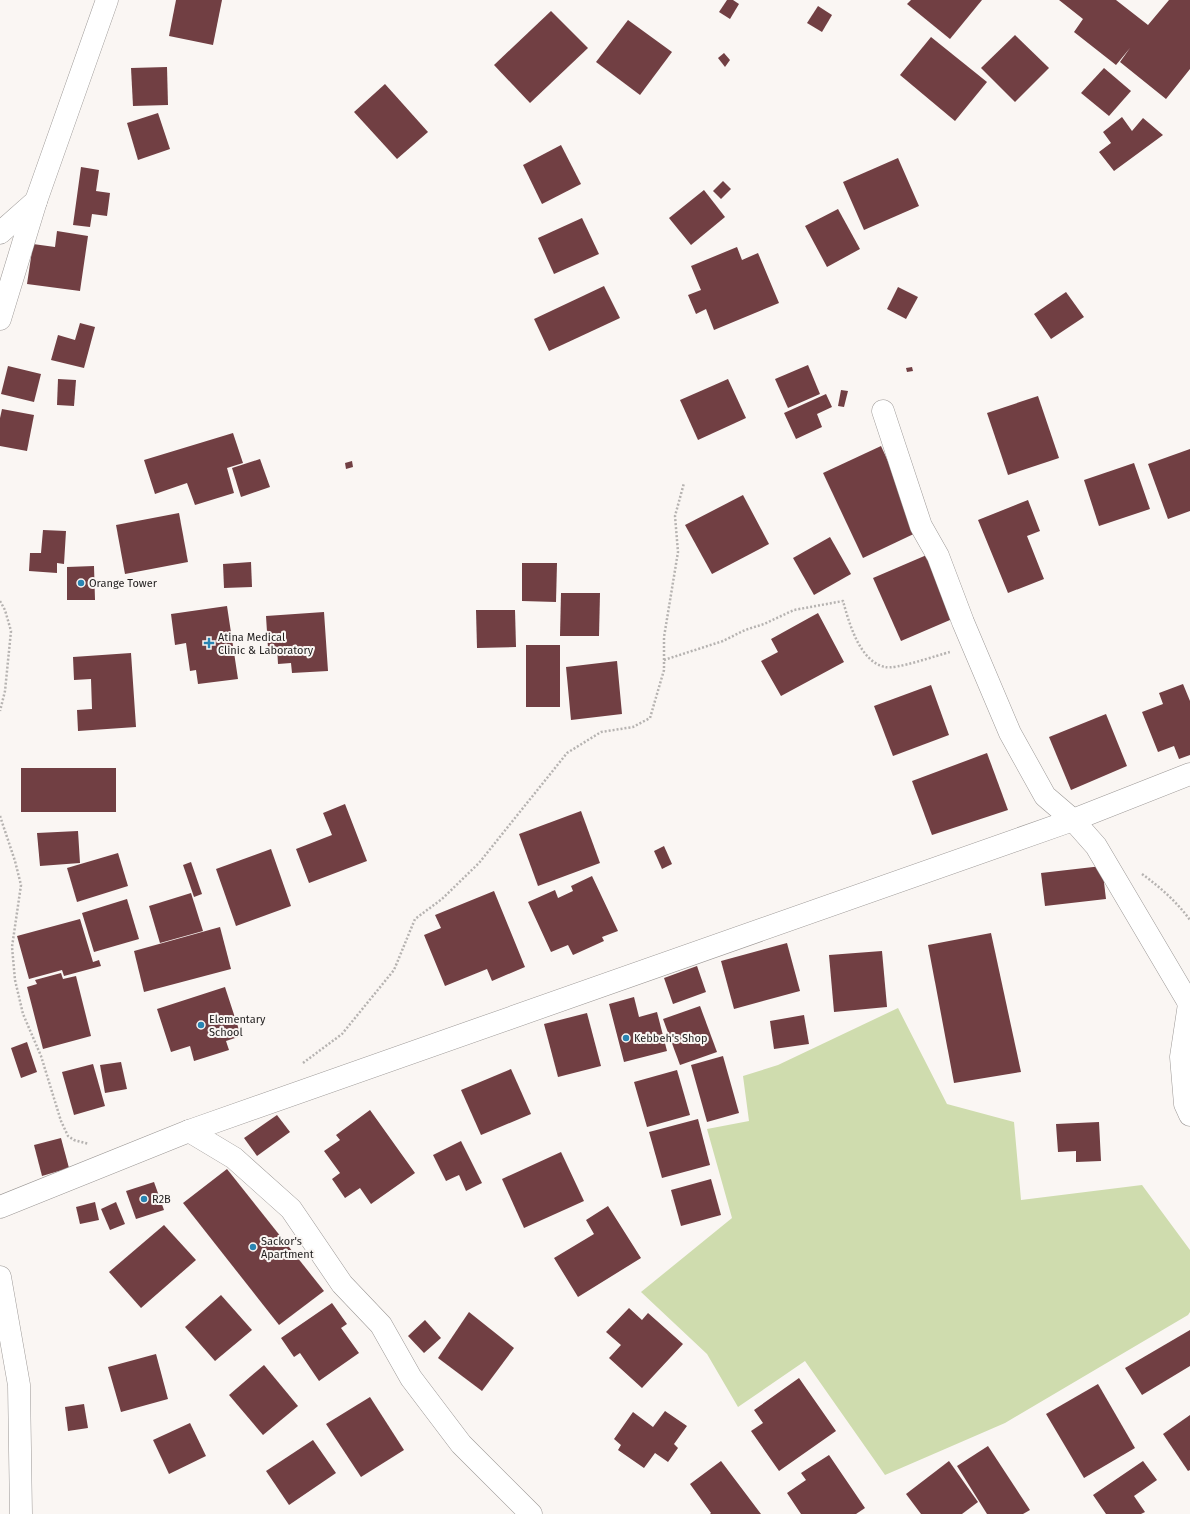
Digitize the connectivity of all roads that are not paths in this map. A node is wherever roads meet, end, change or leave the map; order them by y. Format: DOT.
graph roads {
  1 [pos="107,0"];
  2 [pos="36,202"];
  3 [pos="0,233"];
  4 [pos="0,319"];
  5 [pos="883,410"];
  6 [pos="1190,774"];
  7 [pos="1073,820"];
  8 [pos="1189,1004"];
  9 [pos="1190,1115"];
  10 [pos="189,1131"];
  11 [pos="0,1207"];
  12 [pos="0,1277"];
  13 [pos="21,1514"];
  14 [pos="531,1514"];
  1 -- 2 [label="street"];
  2 -- 3 [label="street"];
  2 -- 4 [label="street"];
  5 -- 7 [label="street"];
  6 -- 7 [label="street"];
  7 -- 8 [label="street"];
  7 -- 10 [label="street"];
  8 -- 9 [label="street"];
  10 -- 11 [label="street"];
  10 -- 14 [label="street"];
  12 -- 13 [label="street"];
}
